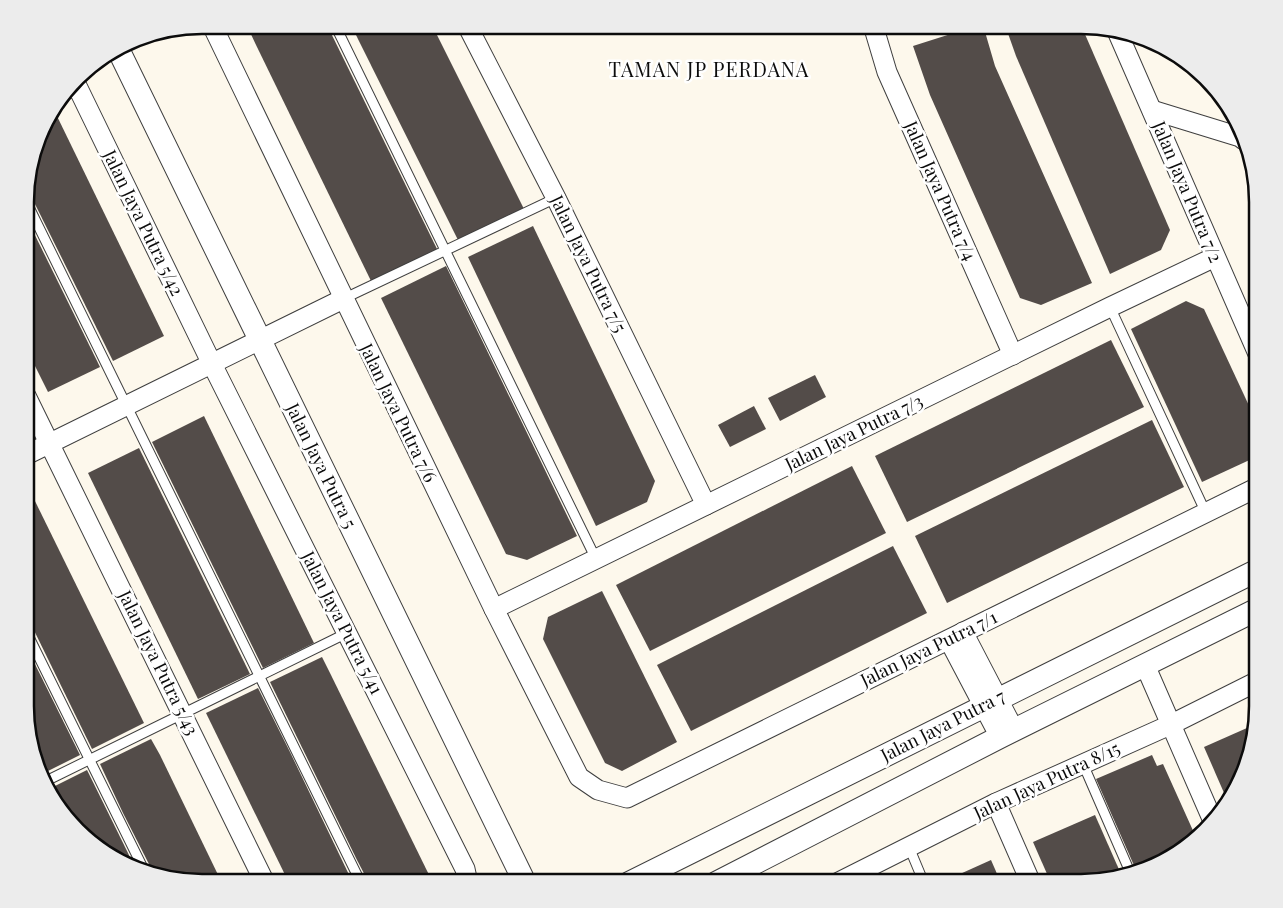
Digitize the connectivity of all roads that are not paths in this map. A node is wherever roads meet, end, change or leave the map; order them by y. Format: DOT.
graph roads {
  1 [pos="216,34"];
  2 [pos="339,34"];
  3 [pos="472,34"];
  4 [pos="876,34"];
  5 [pos="1120,38"];
  6 [pos="121,55"];
  7 [pos="75,92"];
  8 [pos="1152,110"];
  9 [pos="1235,135"];
  10 [pos="556,198"];
  11 [pos="34,218"];
  12 [pos="446,250"];
  13 [pos="1215,257"];
  14 [pos="343,299"];
  15 [pos="1110,307"];
  16 [pos="1249,334"];
  17 [pos="260,340"];
  18 [pos="1013,355"];
  19 [pos="212,364"];
  20 [pos="127,406"];
  21 [pos="34,412"];
  22 [pos="50,444"];
  23 [pos="34,451"];
  24 [pos="1249,492"];
  25 [pos="706,505"];
  26 [pos="1206,513"];
  27 [pos="596,559"];
  28 [pos="1249,574"];
  29 [pos="494,609"];
  30 [pos="1249,614"];
  31 [pos="347,634"];
  32 [pos="956,636"];
  33 [pos="34,647"];
  34 [pos="1145,666"];
  35 [pos="259,677"];
  36 [pos="1249,686"];
  37 [pos="990,703"];
  38 [pos="183,714"];
  39 [pos="1172,724"];
  40 [pos="1007,733"];
  41 [pos="90,760"];
  42 [pos="1082,764"];
  43 [pos="51,779"];
  44 [pos="598,790"];
  45 [pos="996,803"];
  46 [pos="1210,814"];
  47 [pos="493,818"];
  48 [pos="908,847"];
  49 [pos="140,862"];
  50 [pos="1128,867"];
  51 [pos="261,874"];
  52 [pos="356,874"];
  53 [pos="466,874"];
  54 [pos="508,874"];
  55 [pos="521,874"];
  56 [pos="647,874"];
  57 [pos="733,874"];
  58 [pos="855,874"];
  59 [pos="920,874"];
  60 [pos="1027,874"];
  1 -- 14 [label="street, Jalan Jaya Putra 7/6"];
  2 -- 12 [label="lane"];
  3 -- 10 [label="street, Jalan Jaya Putra 7/5"];
  4 -- 18 [label="street, Jalan Jaya Putra 7/4"];
  5 -- 8 [label="street, Jalan Jaya Putra 7/2"];
  6 -- 17 [label="street, Jalan Jaya Putra 5"];
  7 -- 19 [label="street, Jalan Jaya Putra 5/42"];
  8 -- 9 [label="street"];
  8 -- 13 [label="street, Jalan Jaya Putra 7/2"];
  10 -- 12 [label="lane"];
  10 -- 25 [label="street, Jalan Jaya Putra 7/5"];
  11 -- 20 [label="lane"];
  12 -- 14 [label="lane"];
  12 -- 27 [label="lane"];
  13 -- 15 [label="street, Jalan Jaya Putra 7/3"];
  13 -- 16 [label="street, Jalan Jaya Putra 7/2"];
  14 -- 17 [label="street"];
  14 -- 29 [label="street, Jalan Jaya Putra 7/6"];
  15 -- 18 [label="street, Jalan Jaya Putra 7/3"];
  15 -- 26 [label="lane"];
  17 -- 19 [label="street"];
  17 -- 47 [label="street, Jalan Jaya Putra 5"];
  18 -- 25 [label="street, Jalan Jaya Putra 7/3"];
  19 -- 20 [label="street"];
  19 -- 31 [label="street, Jalan Jaya Putra 5/41"];
  20 -- 22 [label="street"];
  20 -- 35 [label="lane"];
  21 -- 22 [label="street, Jalan Jaya Putra 5/43"];
  22 -- 23 [label="street"];
  22 -- 38 [label="street, Jalan Jaya Putra 5/43"];
  24 -- 26 [label="street, Jalan Jaya Putra 7/1"];
  25 -- 27 [label="street, Jalan Jaya Putra 7/3"];
  26 -- 32 [label="street, Jalan Jaya Putra 7/1"];
  27 -- 29 [label="street, Jalan Jaya Putra 7/3"];
  28 -- 37 [label="street, Jalan Jaya Putra 7"];
  29 -- 44 [label="street, Jalan Jaya Putra 7/6"];
  30 -- 34 [label="street, Jalan Jaya Putra 7"];
  31 -- 35 [label="lane"];
  31 -- 53 [label="street, Jalan Jaya Putra 5/41"];
  32 -- 37 [label="street"];
  32 -- 44 [label="street, Jalan Jaya Putra 7/1"];
  33 -- 41 [label="lane"];
  34 -- 39 [label="street"];
  34 -- 40 [label="street, Jalan Jaya Putra 7"];
  35 -- 38 [label="lane"];
  35 -- 52 [label="lane"];
  36 -- 39 [label="street, Jalan Jaya Putra 8/15"];
  37 -- 40 [label="street"];
  37 -- 56 [label="street, Jalan Jaya Putra 7"];
  38 -- 41 [label="lane"];
  38 -- 51 [label="street, Jalan Jaya Putra 5/43"];
  39 -- 42 [label="street, Jalan Jaya Putra 8/15"];
  39 -- 46 [label="street"];
  40 -- 57 [label="street, Jalan Jaya Putra 7"];
  41 -- 43 [label="lane"];
  41 -- 49 [label="lane"];
  42 -- 45 [label="street, Jalan Jaya Putra 8/15"];
  42 -- 50 [label="lane"];
  45 -- 48 [label="street, Jalan Jaya Putra 8/15"];
  45 -- 60 [label="street"];
  47 -- 54 [label="street"];
  47 -- 55 [label="street, Jalan Jaya Putra 5"];
  48 -- 58 [label="street, Jalan Jaya Putra 8/15"];
  48 -- 59 [label="lane"];
}
